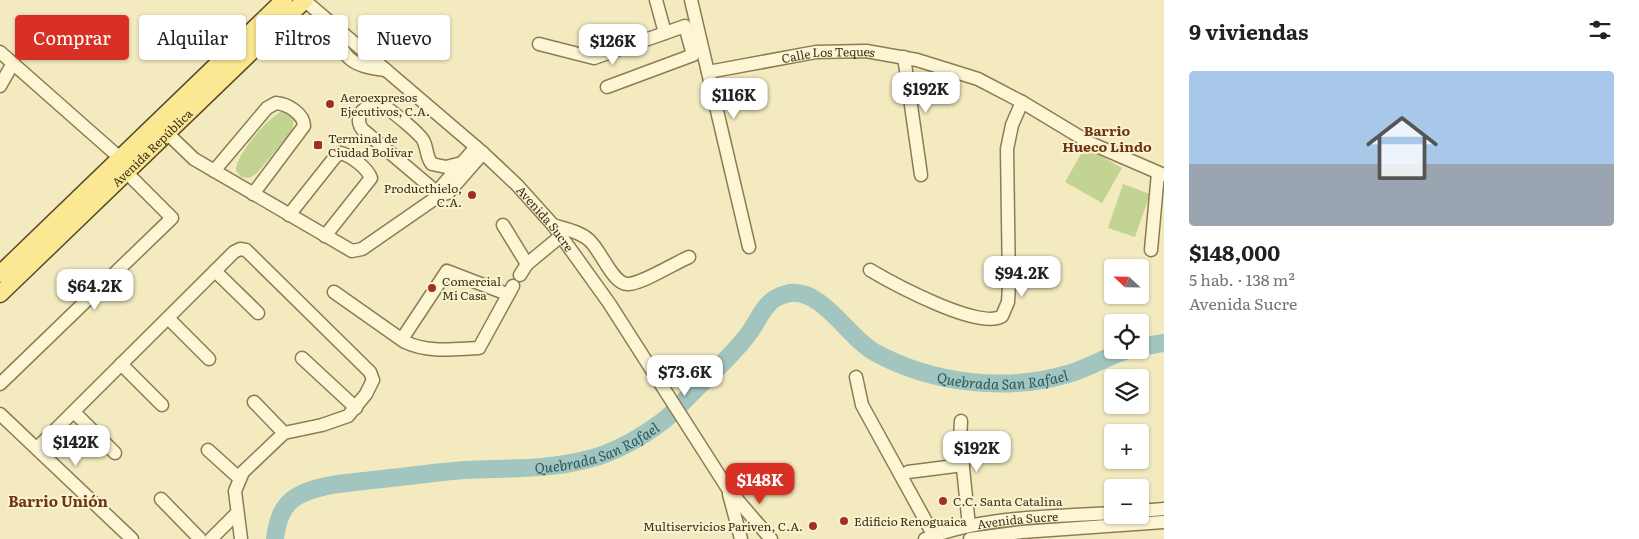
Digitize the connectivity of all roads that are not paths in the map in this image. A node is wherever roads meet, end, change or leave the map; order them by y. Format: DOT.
graph roads {
  1 [pos="284,0"];
  2 [pos="304,0"];
  3 [pos="656,0"];
  4 [pos="691,0"];
  5 [pos="666,32"];
  6 [pos="539,44"];
  7 [pos="0,52"];
  8 [pos="904,57"];
  9 [pos="13,63"];
  10 [pos="708,72"];
  11 [pos="0,86"];
  12 [pos="607,86"];
  13 [pos="1022,102"];
  14 [pos="168,133"];
  15 [pos="480,150"];
  16 [pos="426,152"];
  17 [pos="462,163"];
  18 [pos="123,165"];
  19 [pos="410,171"];
  20 [pos="214,172"];
  21 [pos="1161,174"];
  22 [pos="921,175"];
  23 [pos="253,194"];
  24 [pos="440,195"];
  25 [pos="289,215"];
  26 [pos="503,225"];
  27 [pos="553,225"];
  28 [pos="325,236"];
  29 [pos="561,236"];
  30 [pos="749,247"];
  31 [pos="1151,250"];
  32 [pos="689,257"];
  33 [pos="870,270"];
  34 [pos="214,271"];
  35 [pos="0,274"];
  36 [pos="334,292"];
  37 [pos="0,294"];
  38 [pos="258,313"];
  39 [pos="168,318"];
  40 [pos="402,339"];
  41 [pos="302,358"];
  42 [pos="209,359"];
  43 [pos="122,364"];
  44 [pos="856,377"];
  45 [pos="0,384"];
  46 [pos="254,402"];
  47 [pos="162,405"];
  48 [pos="356,408"];
  49 [pos="74,412"];
  50 [pos="0,414"];
  51 [pos="961,422"];
  52 [pos="284,433"];
  53 [pos="37,448"];
  54 [pos="208,450"];
  55 [pos="115,453"];
  56 [pos="963,465"];
  57 [pos="908,472"];
  58 [pos="239,478"];
  59 [pos="728,489"];
  60 [pos="162,499"];
  61 [pos="237,512"];
  62 [pos="1104,514"];
  63 [pos="1149,515"];
  64 [pos="1164,521"];
  65 [pos="114,522"];
  66 [pos="970,533"];
  67 [pos="1035,535"];
  68 [pos="929,537"];
  69 [pos="118,539"];
  70 [pos="132,539"];
  71 [pos="200,539"];
  72 [pos="211,539"];
  73 [pos="241,539"];
  74 [pos="741,539"];
  75 [pos="771,539"];
  1 -- 18 [label="main road, Avenida República"];
  2 -- 14 [label="main road, Avenida República"];
  2 -- 15 [label="street, Avenida Sucre"];
  3 -- 5 [label="street"];
  4 -- 10 [label="street"];
  5 -- 6 [label="street"];
  5 -- 12 [label="street"];
  7 -- 9 [label="street"];
  8 -- 10 [label="street, Calle Los Teques"];
  8 -- 13 [label="street, Calle Los Teques"];
  8 -- 22 [label="street"];
  9 -- 11 [label="street"];
  9 -- 18 [label="street"];
  10 -- 30 [label="street"];
  13 -- 21 [label="street, Calle Los Teques"];
  13 -- 33 [label="street"];
  14 -- 18 [label="main road, Avenida República"];
  14 -- 20 [label="street"];
  15 -- 17 [label="street"];
  15 -- 24 [label="street"];
  15 -- 27 [label="street, Avenida Sucre"];
  16 -- 17 [label="street"];
  16 -- 19 [label="street"];
  16 -- 19 [label="street"];
  17 -- 24 [label="street"];
  18 -- 35 [label="main road, Avenida República"];
  18 -- 37 [label="main road, Avenida República"];
  18 -- 45 [label="street"];
  19 -- 24 [label="street"];
  20 -- 23 [label="street"];
  20 -- 23 [label="street"];
  21 -- 31 [label="street"];
  23 -- 25 [label="street"];
  24 -- 28 [label="street"];
  25 -- 28 [label="street"];
  25 -- 28 [label="street"];
  26 -- 29 [label="street"];
  27 -- 29 [label="street, Avenida Sucre"];
  27 -- 32 [label="street"];
  29 -- 59 [label="street, Avenida Sucre"];
  34 -- 38 [label="street"];
  34 -- 39 [label="street"];
  34 -- 48 [label="street"];
  36 -- 40 [label="street"];
  39 -- 42 [label="street"];
  39 -- 43 [label="street"];
  40 -- 40 [label="street"];
  41 -- 48 [label="street"];
  43 -- 47 [label="street"];
  43 -- 49 [label="street"];
  44 -- 68 [label="street"];
  46 -- 52 [label="street"];
  48 -- 52 [label="street"];
  49 -- 53 [label="street"];
  49 -- 55 [label="street"];
  50 -- 53 [label="street"];
  51 -- 56 [label="street"];
  52 -- 58 [label="street"];
  53 -- 65 [label="street"];
  54 -- 58 [label="street"];
  56 -- 57 [label="street"];
  56 -- 66 [label="street"];
  58 -- 61 [label="street"];
  59 -- 74 [label="street, Avenida Sucre"];
  59 -- 75 [label="street, Avenida Sucre"];
  60 -- 71 [label="street"];
  61 -- 72 [label="street"];
  61 -- 73 [label="street"];
  62 -- 66 [label="street, Avenida Sucre"];
  63 -- 64 [label="street, Avenida Sucre"];
  64 -- 67 [label="street, Avenida Sucre"];
  65 -- 69 [label="street"];
  65 -- 70 [label="street"];
  66 -- 67 [label="street, Avenida Sucre"];
  66 -- 68 [label="street, Avenida Sucre"];
}
